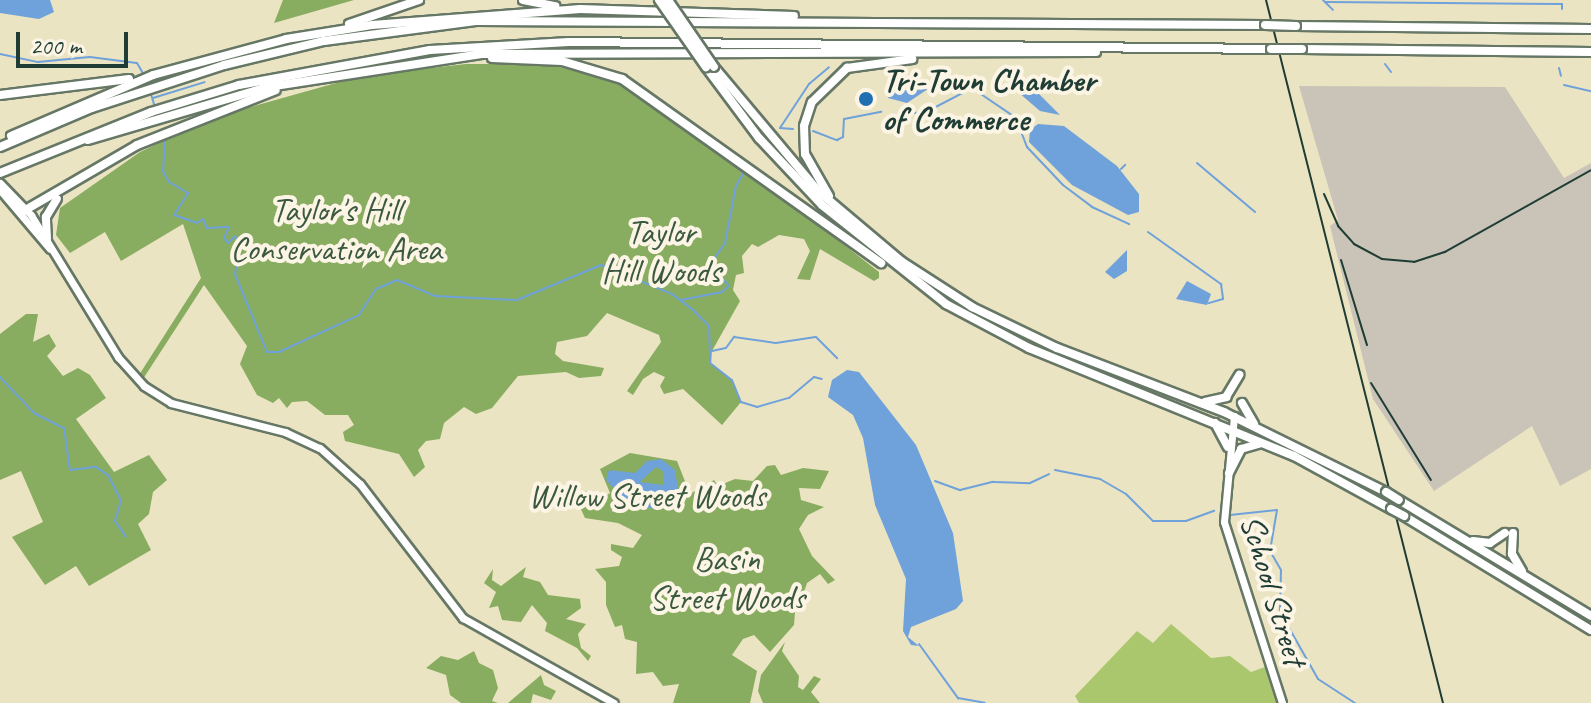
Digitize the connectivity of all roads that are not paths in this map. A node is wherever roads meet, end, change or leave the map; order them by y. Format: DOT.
graph roads {
  1 [pos="419,0"];
  2 [pos="523,0"];
  3 [pos="659,0"];
  4 [pos="668,0"];
  5 [pos="580,9"];
  6 [pos="867,21"];
  7 [pos="1591,29"];
  8 [pos="298,37"];
  9 [pos="1152,47"];
  10 [pos="1591,52"];
  11 [pos="990,55"];
  12 [pos="432,60"];
  13 [pos="710,67"];
  14 [pos="332,74"];
  15 [pos="146,82"];
  16 [pos="0,95"];
  17 [pos="157,114"];
  18 [pos="0,144"];
  19 [pos="0,173"];
  20 [pos="69,187"];
  21 [pos="2,188"];
  22 [pos="25,211"];
  23 [pos="851,220"];
  24 [pos="47,239"];
  25 [pos="51,251"];
  26 [pos="925,290"];
  27 [pos="1239,375"];
  28 [pos="1196,400"];
  29 [pos="1242,403"];
  30 [pos="1208,418"];
  31 [pos="1237,418"];
  32 [pos="1257,427"];
  33 [pos="1233,429"];
  34 [pos="1228,447"];
  35 [pos="1277,449"];
  36 [pos="1229,473"];
  37 [pos="1223,491"];
  38 [pos="1466,539"];
  39 [pos="1525,575"];
  40 [pos="1591,616"];
  41 [pos="1591,630"];
  42 [pos="614,703"];
  43 [pos="1282,703"];
  1 -- 8 [label="highway"];
  2 -- 5 [label="highway"];
  3 -- 13 [label="highway, bridge"];
  4 -- 13 [label="highway, bridge"];
  5 -- 6 [label="highway"];
  5 -- 8 [label="highway"];
  6 -- 7 [label="highway, bridge"];
  6 -- 15 [label="highway"];
  8 -- 15 [label="highway"];
  9 -- 10 [label="highway, bridge"];
  9 -- 11 [label="highway"];
  9 -- 17 [label="highway"];
  11 -- 12 [label="highway"];
  11 -- 23 [label="highway"];
  12 -- 14 [label="highway"];
  12 -- 26 [label="highway"];
  13 -- 23 [label="highway"];
  13 -- 26 [label="highway"];
  14 -- 17 [label="highway"];
  14 -- 20 [label="highway"];
  15 -- 16 [label="highway"];
  15 -- 18 [label="highway"];
  17 -- 19 [label="highway"];
  20 -- 22 [label="highway"];
  20 -- 24 [label="highway"];
  21 -- 22 [label="main road"];
  22 -- 24 [label="main road"];
  22 -- 25 [label="main road"];
  23 -- 28 [label="highway"];
  24 -- 25 [label="main road"];
  25 -- 42 [label="main road"];
  26 -- 30 [label="highway"];
  27 -- 28 [label="highway"];
  28 -- 31 [label="highway"];
  29 -- 32 [label="highway"];
  30 -- 33 [label="highway"];
  30 -- 34 [label="highway"];
  31 -- 32 [label="highway"];
  31 -- 33 [label="main road, School Street"];
  32 -- 38 [label="highway, bridge"];
  33 -- 34 [label="main road, School Street"];
  33 -- 35 [label="highway"];
  33 -- 36 [label="main road, School Street"];
  34 -- 37 [label="main road, School Street"];
  35 -- 36 [label="highway"];
  35 -- 41 [label="highway, bridge"];
  36 -- 37 [label="main road, School Street"];
  37 -- 43 [label="main road, School Street"];
  38 -- 39 [label="highway"];
  38 -- 39 [label="highway"];
  39 -- 40 [label="highway"];
}
